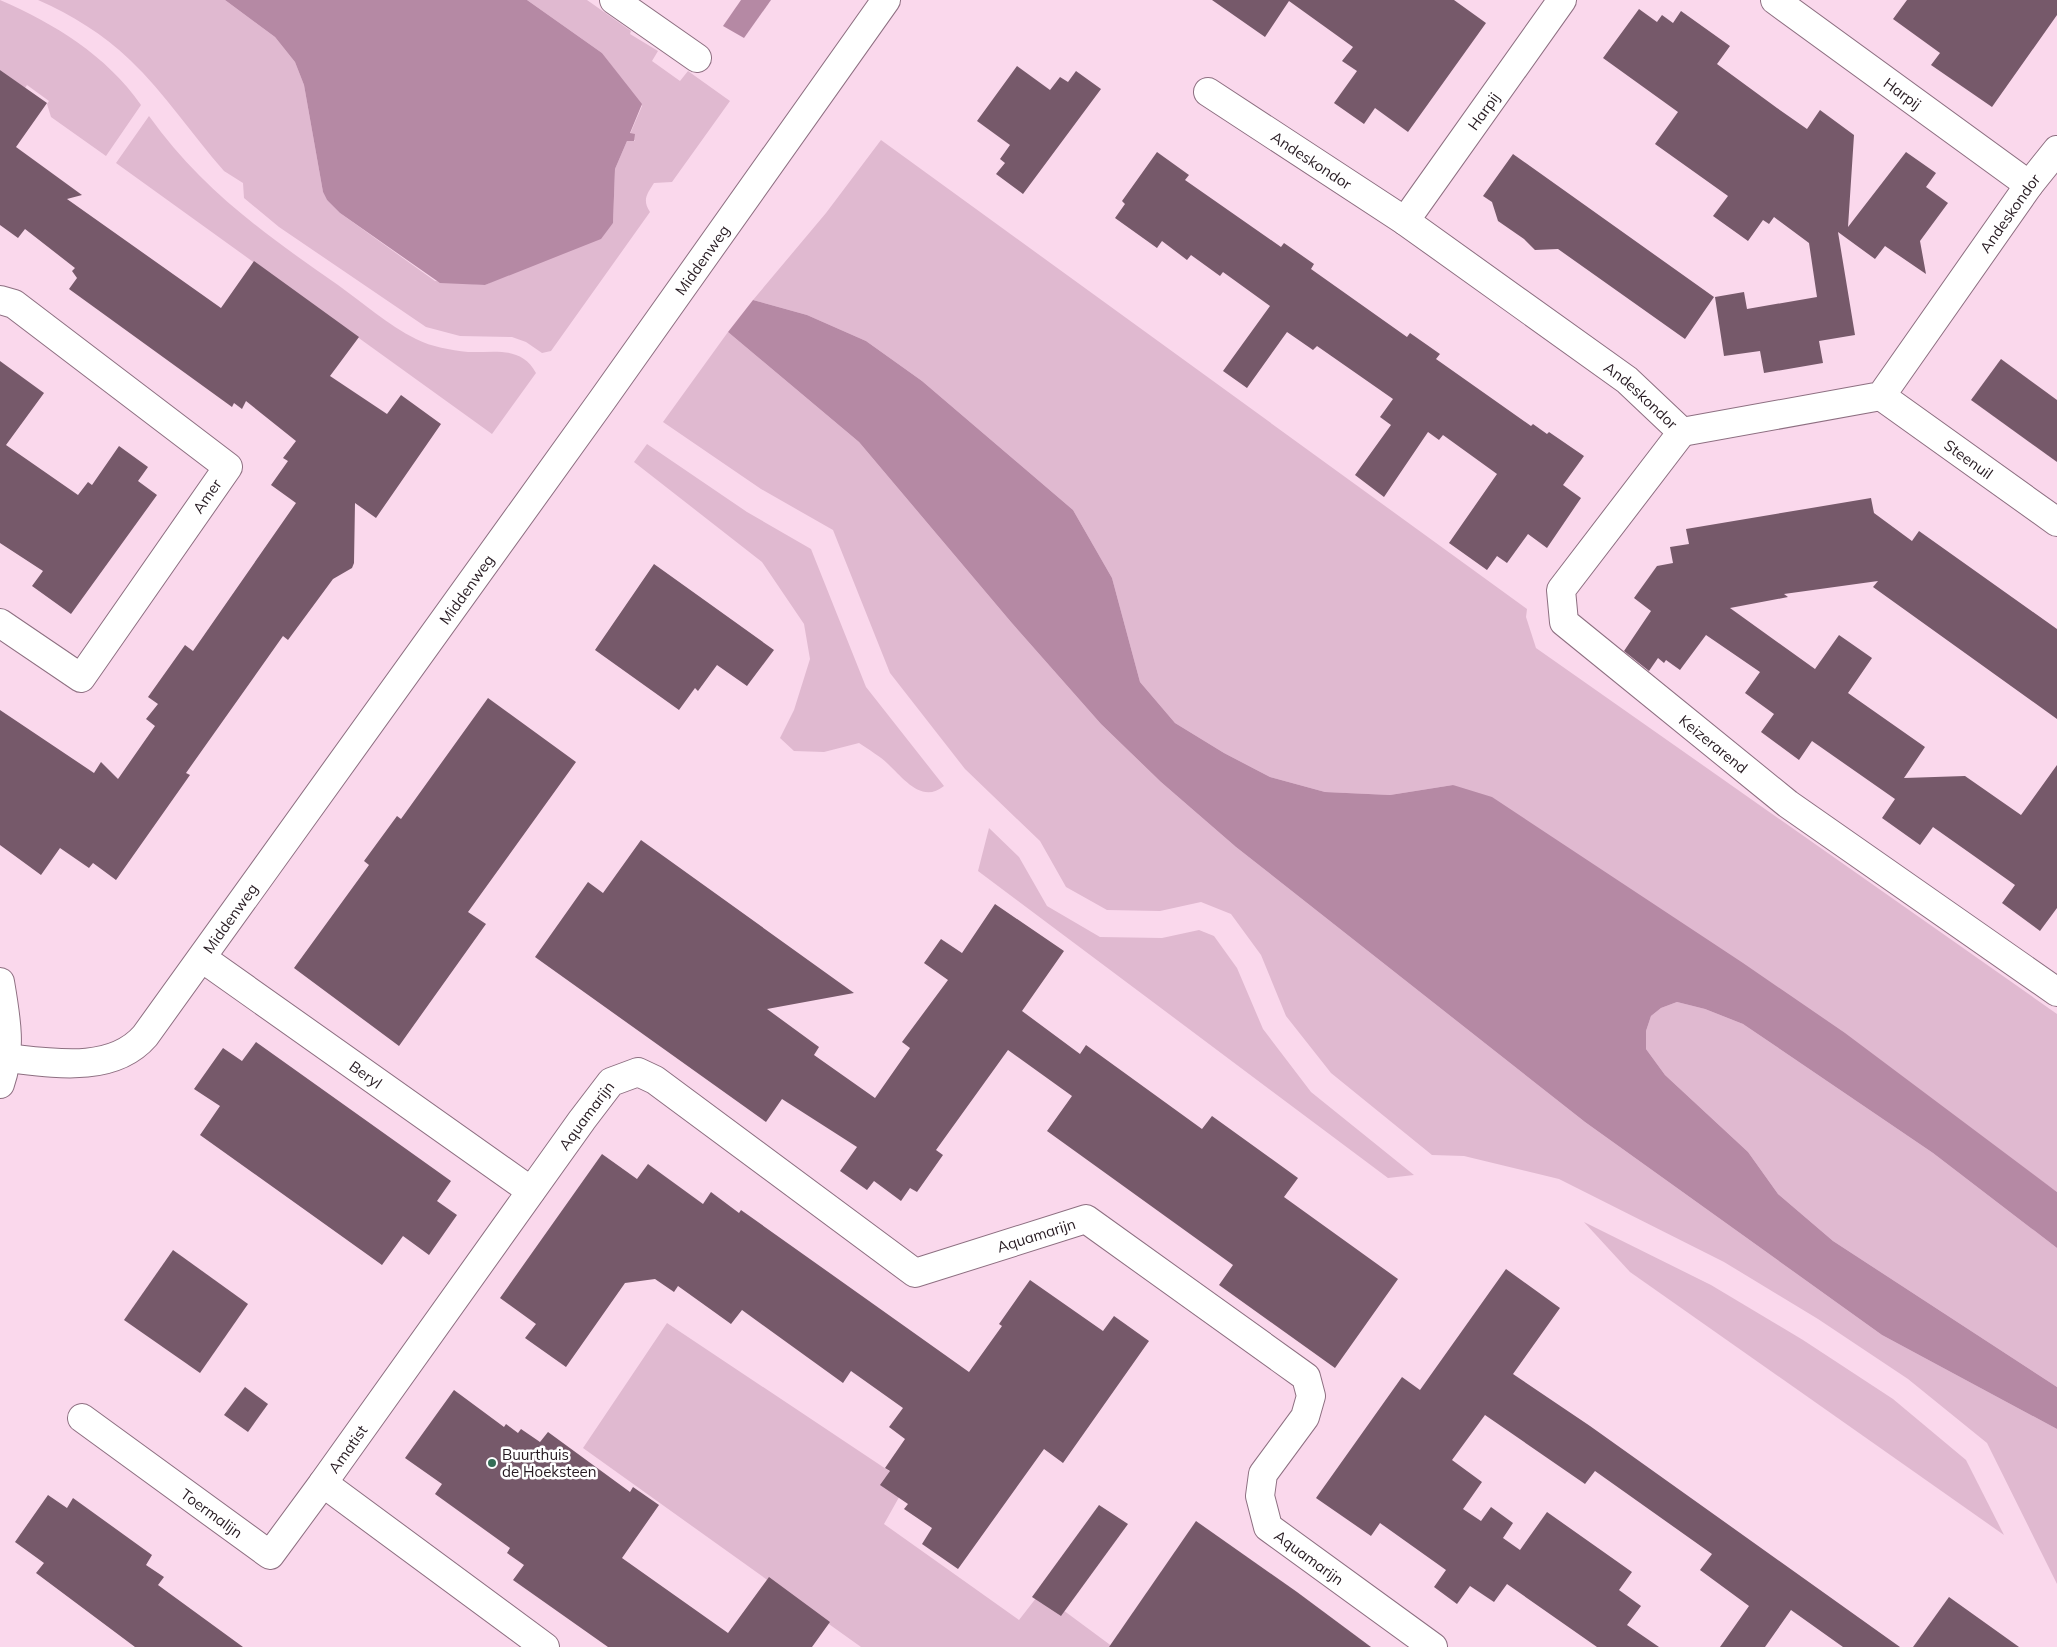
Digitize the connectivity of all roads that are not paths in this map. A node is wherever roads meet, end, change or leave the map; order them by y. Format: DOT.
graph roads {
  1 [pos="614,0"];
  2 [pos="886,0"];
  3 [pos="1562,0"];
  4 [pos="1775,0"];
  5 [pos="697,58"];
  6 [pos="1208,92"];
  7 [pos="2057,150"];
  8 [pos="2029,184"];
  9 [pos="1405,221"];
  10 [pos="0,300"];
  11 [pos="1880,396"];
  12 [pos="1682,432"];
  13 [pos="2057,522"];
  14 [pos="0,623"];
  15 [pos="202,958"];
  16 [pos="0,982"];
  17 [pos="2057,992"];
  18 [pos="3,1071"];
  19 [pos="531,1191"];
  20 [pos="82,1418"];
  21 [pos="323,1483"];
  22 [pos="545,1647"];
  23 [pos="1433,1647"];
  1 -- 5 [label="street"];
  2 -- 15 [label="street, Middenweg"];
  3 -- 9 [label="street, Harpij"];
  4 -- 8 [label="street, Harpij"];
  6 -- 9 [label="street, Andeskondor"];
  7 -- 8 [label="street, Andeskondor"];
  8 -- 11 [label="street, Andeskondor"];
  9 -- 12 [label="street, Andeskondor"];
  10 -- 14 [label="street, Amer"];
  11 -- 12 [label="street, Andeskondor"];
  11 -- 13 [label="street, Steenuil"];
  12 -- 17 [label="street, Keizerarend"];
  15 -- 18 [label="street, Middenweg"];
  15 -- 19 [label="street, Beryl"];
  16 -- 18 [label="street"];
  19 -- 21 [label="street, Amatist"];
  19 -- 23 [label="street, Aquamarijn"];
  20 -- 21 [label="street, Toermalijn"];
  21 -- 22 [label="street, Amatist"];
}
